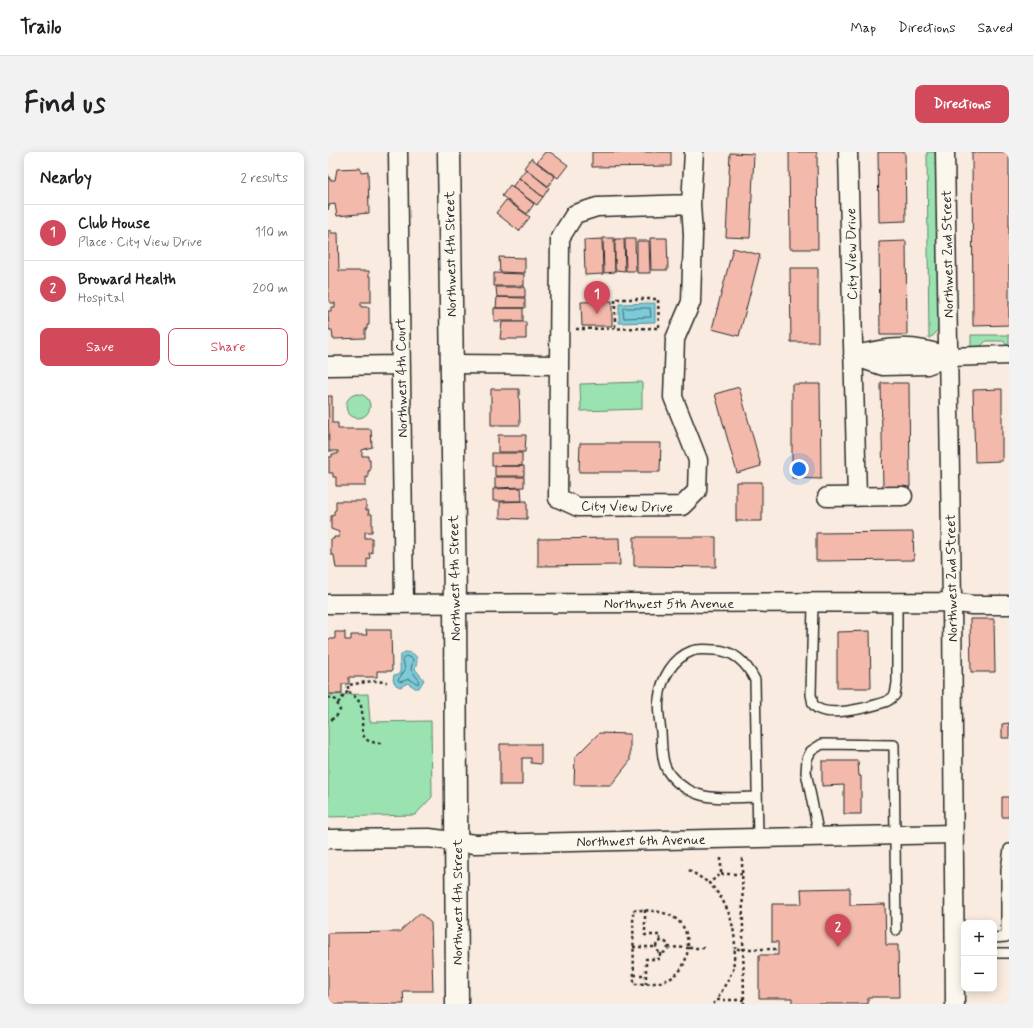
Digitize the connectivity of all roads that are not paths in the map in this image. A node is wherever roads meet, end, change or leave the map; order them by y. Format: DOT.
graph roads {
  1 [pos="398,152"];
  2 [pos="449,152"];
  3 [pos="694,152"];
  4 [pos="848,152"];
  5 [pos="945,152"];
  6 [pos="691,204"];
  7 [pos="1009,355"];
  8 [pos="854,356"];
  9 [pos="949,357"];
  10 [pos="451,364"];
  11 [pos="401,365"];
  12 [pos="558,365"];
  13 [pos="328,366"];
  14 [pos="903,496"];
  15 [pos="826,497"];
  16 [pos="857,497"];
  17 [pos="897,602"];
  18 [pos="952,602"];
  19 [pos="404,603"];
  20 [pos="455,603"];
  21 [pos="813,603"];
  22 [pos="328,604"];
  23 [pos="1009,605"];
  24 [pos="757,797"];
  25 [pos="954,834"];
  26 [pos="894,835"];
  27 [pos="819,836"];
  28 [pos="758,838"];
  29 [pos="328,839"];
  30 [pos="457,841"];
  31 [pos="1009,849"];
  32 [pos="896,930"];
  33 [pos="997,938"];
  34 [pos="959,946"];
  35 [pos="997,953"];
  36 [pos="1009,953"];
  37 [pos="458,1004"];
  38 [pos="955,1004"];
  1 -- 11 [label="street, Northwest 4th Court"];
  2 -- 10 [label="street, Northwest 4th Street"];
  3 -- 6 [label="street, City View Drive"];
  4 -- 8 [label="street, City View Drive"];
  5 -- 9 [label="street, Northwest 2nd Street"];
  6 -- 12 [label="street, City View Drive"];
  6 -- 12 [label="street, City View Drive"];
  7 -- 9 [label="street"];
  8 -- 9 [label="street"];
  8 -- 16 [label="street, City View Drive"];
  9 -- 18 [label="street, Northwest 2nd Street"];
  10 -- 12 [label="street"];
  10 -- 20 [label="street, Northwest 4th Street"];
  11 -- 13 [label="street"];
  11 -- 19 [label="street, Northwest 4th Court"];
  14 -- 16 [label="street"];
  15 -- 16 [label="street"];
  17 -- 18 [label="street, Northwest 5th Avenue"];
  17 -- 21 [label="street, Northwest 5th Avenue"];
  17 -- 21 [label="lane"];
  18 -- 23 [label="street, Northwest 5th Avenue"];
  18 -- 25 [label="street, Northwest 2nd Street"];
  19 -- 20 [label="street, Northwest 5th Avenue"];
  19 -- 22 [label="street, Northwest 5th Avenue"];
  20 -- 21 [label="street, Northwest 5th Avenue"];
  20 -- 30 [label="street, Northwest 4th Street"];
  24 -- 24 [label="lane"];
  24 -- 28 [label="lane"];
  25 -- 26 [label="street, Northwest 6th Avenue"];
  25 -- 34 [label="street, Northwest 2nd Street"];
  26 -- 27 [label="street, Northwest 6th Avenue"];
  26 -- 27 [label="lane"];
  26 -- 32 [label="lane"];
  27 -- 28 [label="street, Northwest 6th Avenue"];
  28 -- 30 [label="street, Northwest 6th Avenue"];
  29 -- 30 [label="street, Northwest 6th Avenue"];
  30 -- 37 [label="street, Northwest 4th Street"];
  31 -- 33 [label="lane"];
  34 -- 38 [label="street, Northwest 2nd Street"];
  35 -- 36 [label="lane"];
}
